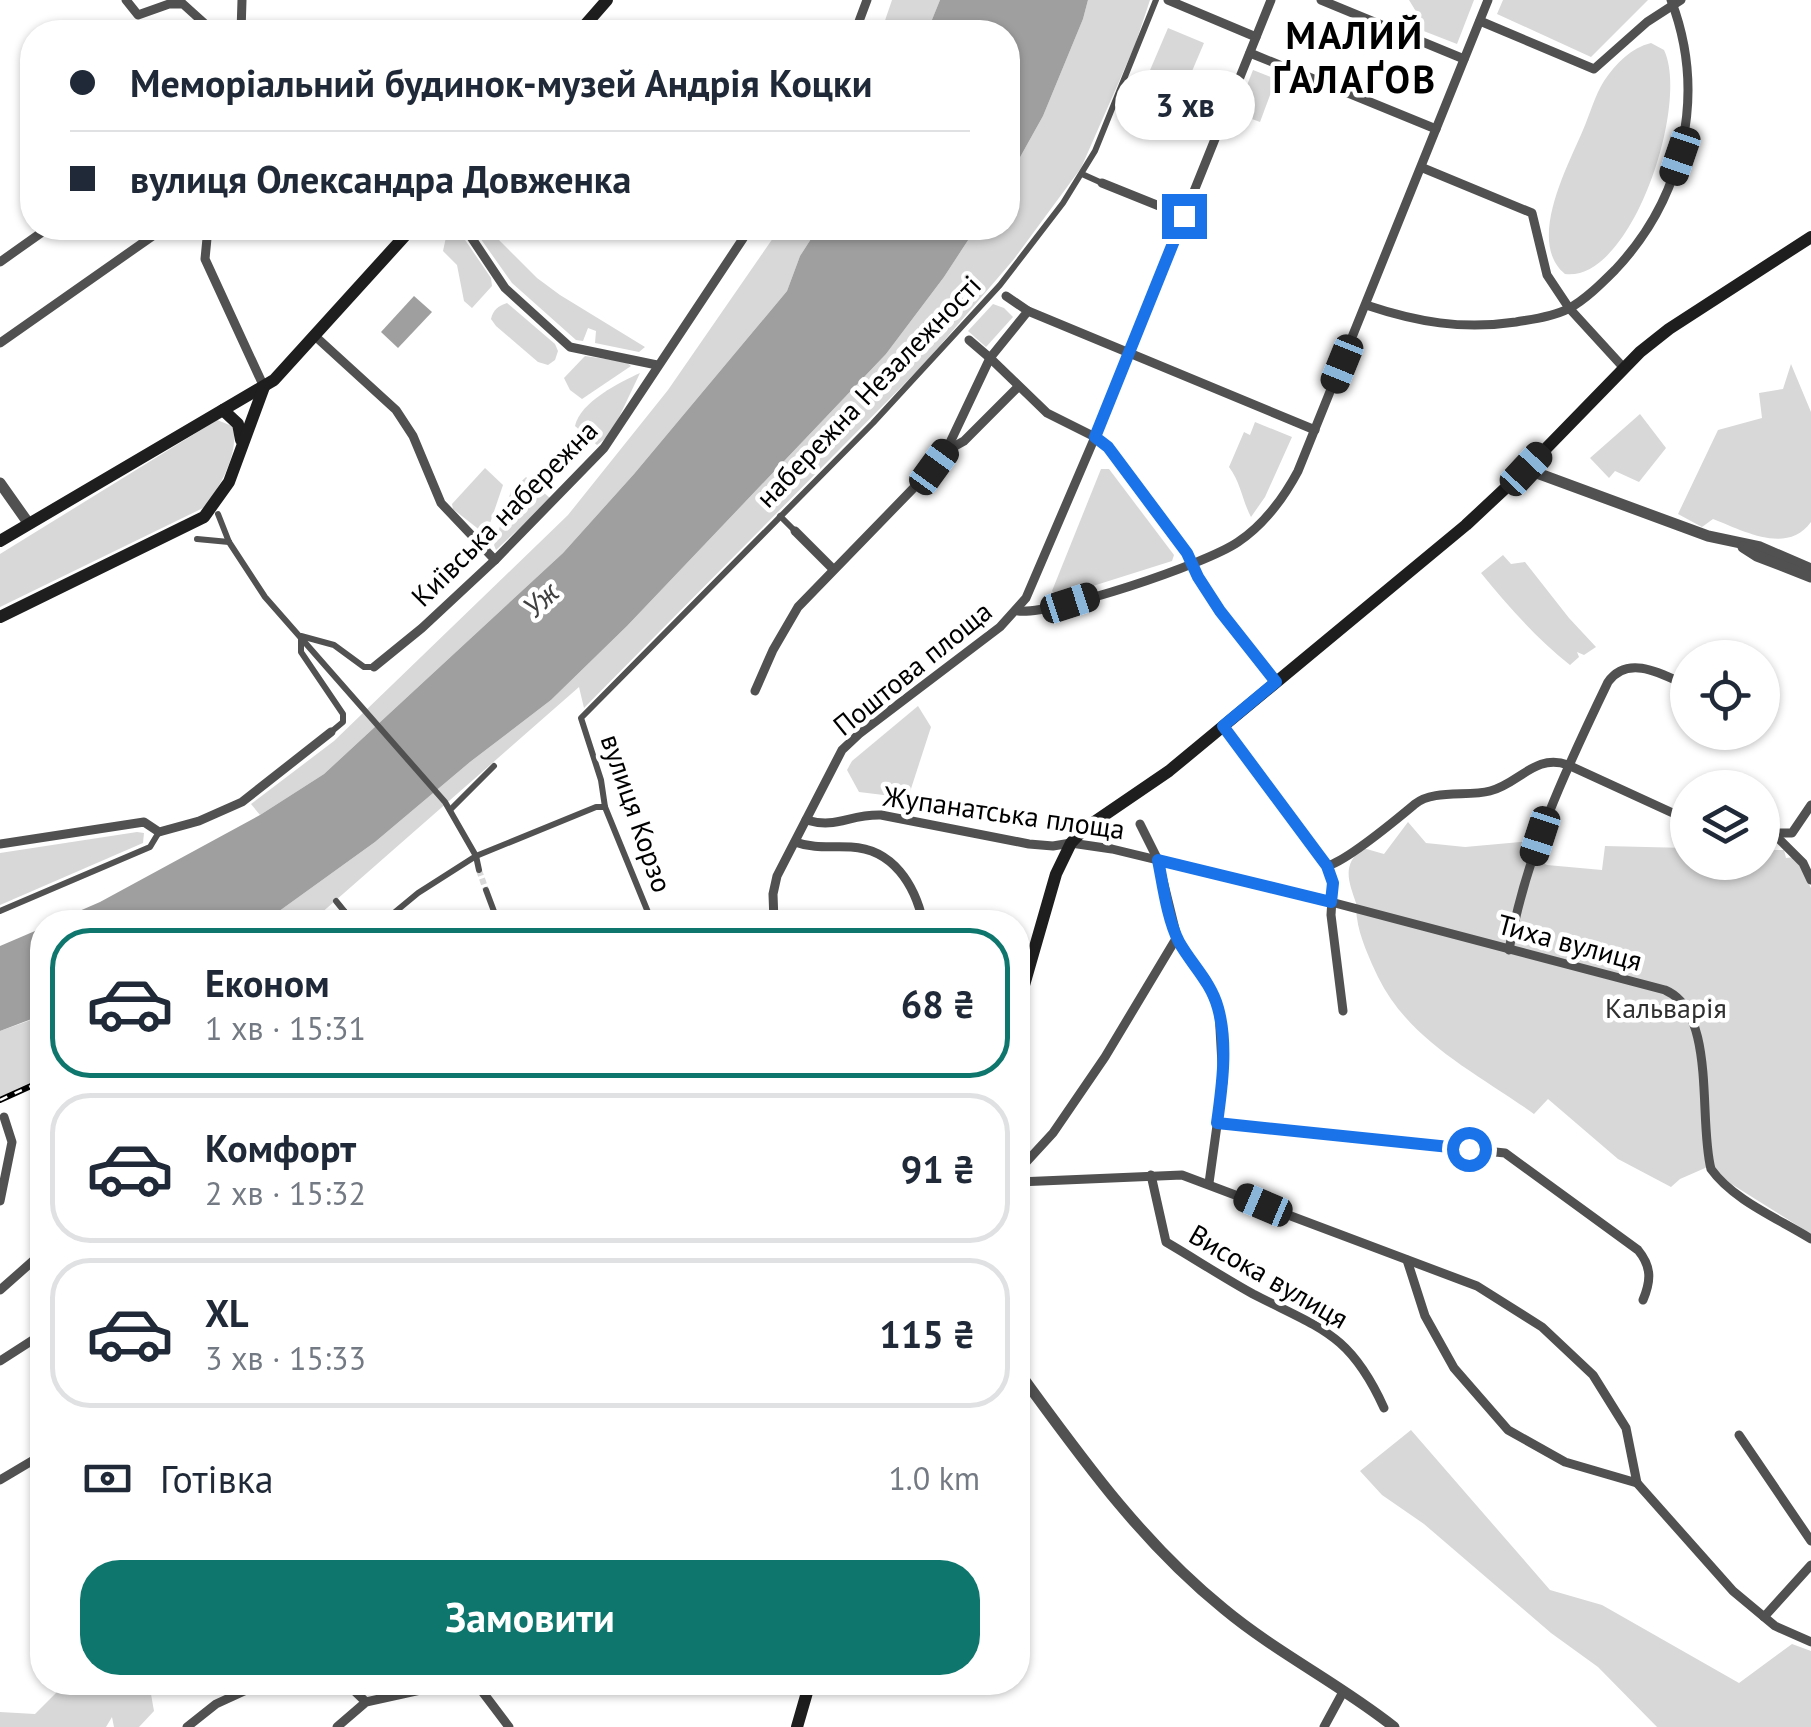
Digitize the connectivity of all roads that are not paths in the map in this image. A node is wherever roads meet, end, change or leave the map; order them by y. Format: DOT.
graph roads {
  1 [pos="126,0"];
  2 [pos="607,0"];
  3 [pos="1156,0"];
  4 [pos="1168,0"];
  5 [pos="1271,0"];
  6 [pos="1321,0"];
  7 [pos="1488,0"];
  8 [pos="1675,1"];
  9 [pos="201,20"];
  10 [pos="590,20"];
  11 [pos="1480,21"];
  12 [pos="1256,37"];
  13 [pos="1250,54"];
  14 [pos="1464,59"];
  15 [pos="1436,129"];
  16 [pos="1423,168"];
  17 [pos="1082,174"];
  18 [pos="1102,183"];
  19 [pos="1184,216"];
  20 [pos="1811,237"];
  21 [pos="31,240"];
  22 [pos="147,240"];
  23 [pos="204,240"];
  24 [pos="401,240"];
  25 [pos="473,240"];
  26 [pos="742,240"];
  27 [pos="0,262"];
  28 [pos="1001,292"];
  29 [pos="1366,305"];
  30 [pos="1570,308"];
  31 [pos="1028,311"];
  32 [pos="960,331"];
  33 [pos="316,337"];
  34 [pos="969,340"];
  35 [pos="0,343"];
  36 [pos="1128,354"];
  37 [pos="990,358"];
  38 [pos="656,364"];
  39 [pos="1624,367"];
  40 [pos="264,387"];
  41 [pos="1018,388"];
  42 [pos="223,410"];
  43 [pos="1315,430"];
  44 [pos="1095,437"];
  45 [pos="242,444"];
  46 [pos="946,451"];
  47 [pos="1526,469"];
  48 [pos="0,483"];
  49 [pos="218,514"];
  50 [pos="780,516"];
  51 [pos="29,524"];
  52 [pos="795,531"];
  53 [pos="197,539"];
  54 [pos="0,541"];
  55 [pos="229,542"];
  56 [pos="1740,545"];
  57 [pos="495,560"];
  58 [pos="1192,563"];
  59 [pos="833,569"];
  60 [pos="1811,569"];
  61 [pos="1811,577"];
  62 [pos="1018,611"];
  63 [pos="0,617"];
  64 [pos="301,636"];
  65 [pos="374,667"];
  66 [pos="1670,677"];
  67 [pos="1276,682"];
  68 [pos="755,691"];
  69 [pos="581,718"];
  70 [pos="1223,726"];
  71 [pos="331,732"];
  72 [pos="494,766"];
  73 [pos="1568,766"];
  74 [pos="1811,805"];
  75 [pos="447,806"];
  76 [pos="605,807"];
  77 [pos="1670,812"];
  78 [pos="806,820"];
  79 [pos="1140,824"];
  80 [pos="159,832"];
  81 [pos="1780,833"];
  82 [pos="795,842"];
  83 [pos="1071,843"];
  84 [pos="0,844"];
  85 [pos="1780,844"];
  86 [pos="476,856"];
  87 [pos="1158,860"];
  88 [pos="1327,866"];
  89 [pos="479,870"];
  90 [pos="1811,880"];
  91 [pos="486,890"];
  92 [pos="336,901"];
  93 [pos="1331,902"];
  94 [pos="0,910"];
  95 [pos="343,910"];
  96 [pos="397,910"];
  97 [pos="494,910"];
  98 [pos="647,910"];
  99 [pos="774,910"];
  100 [pos="919,910"];
  101 [pos="1177,937"];
  102 [pos="1509,950"];
  103 [pos="1030,964"];
  104 [pos="1344,1011"];
  105 [pos="4,1117"];
  106 [pos="1217,1123"];
  107 [pos="1030,1158"];
  108 [pos="1150,1175"];
  109 [pos="1030,1181"];
  110 [pos="1209,1183"];
  111 [pos="0,1201"];
  112 [pos="1811,1238"];
  113 [pos="1407,1260"];
  114 [pos="30,1264"];
  115 [pos="0,1290"];
  116 [pos="1643,1300"];
  117 [pos="30,1342"];
  118 [pos="0,1361"];
  119 [pos="1030,1388"];
  120 [pos="1384,1408"];
  121 [pos="1739,1435"];
  122 [pos="30,1462"];
  123 [pos="0,1480"];
  124 [pos="1637,1482"];
  125 [pos="1807,1524"];
  126 [pos="1811,1541"];
  127 [pos="1811,1565"];
  128 [pos="1764,1617"];
  129 [pos="1811,1642"];
  130 [pos="1343,1692"];
  131 [pos="236,1695"];
  132 [pos="359,1695"];
  133 [pos="398,1695"];
  134 [pos="485,1695"];
  135 [pos="806,1695"];
  136 [pos="366,1702"];
  137 [pos="186,1727"];
  138 [pos="338,1727"];
  139 [pos="509,1727"];
  140 [pos="797,1727"];
  141 [pos="1324,1727"];
  142 [pos="1394,1727"];
  1 -- 9 [label="street"];
  2 -- 10 [label="main road"];
  3 -- 17 [label="street, набережна Незалежності"];
  4 -- 12 [label="street"];
  5 -- 12 [label="street"];
  6 -- 14 [label="street"];
  7 -- 11 [label="street"];
  8 -- 11 [label="street"];
  8 -- 30 [label="street"];
  11 -- 14 [label="street"];
  12 -- 13 [label="street"];
  13 -- 15 [label="street"];
  13 -- 19 [label="street"];
  14 -- 15 [label="street"];
  15 -- 16 [label="street"];
  16 -- 29 [label="street"];
  16 -- 30 [label="street"];
  17 -- 18 [label="street"];
  17 -- 28 [label="street, набережна Незалежності"];
  18 -- 19 [label="street"];
  19 -- 36 [label="street"];
  20 -- 39 [label="main road"];
  21 -- 27 [label="street"];
  22 -- 35 [label="street"];
  23 -- 40 [label="street"];
  24 -- 33 [label="main road"];
  25 -- 38 [label="street"];
  26 -- 38 [label="street, Київська набережна"];
  28 -- 31 [label="street"];
  28 -- 32 [label="street, набережна Незалежності"];
  29 -- 30 [label="street"];
  29 -- 43 [label="street"];
  30 -- 39 [label="street"];
  31 -- 36 [label="street"];
  31 -- 37 [label="street"];
  32 -- 34 [label="street"];
  32 -- 50 [label="street, набережна Незалежності"];
  33 -- 40 [label="main road"];
  33 -- 57 [label="street"];
  34 -- 37 [label="street"];
  36 -- 43 [label="street"];
  36 -- 44 [label="street"];
  37 -- 41 [label="street"];
  37 -- 46 [label="street"];
  38 -- 57 [label="street, Київська набережна"];
  39 -- 47 [label="main road"];
  40 -- 42 [label="main road"];
  40 -- 45 [label="main road"];
  41 -- 44 [label="street"];
  41 -- 46 [label="street"];
  42 -- 45 [label="main road"];
  42 -- 51 [label="main road"];
  43 -- 58 [label="street"];
  44 -- 58 [label="street"];
  44 -- 62 [label="street"];
  45 -- 63 [label="main road"];
  46 -- 59 [label="street"];
  47 -- 56 [label="street"];
  47 -- 67 [label="main road"];
  48 -- 51 [label="street"];
  49 -- 55 [label="street"];
  50 -- 52 [label="street"];
  50 -- 69 [label="street, набережна Незалежності"];
  51 -- 54 [label="main road"];
  52 -- 59 [label="street"];
  53 -- 55 [label="street"];
  55 -- 64 [label="street"];
  56 -- 60 [label="street"];
  56 -- 61 [label="street"];
  57 -- 65 [label="street, Київська набережна"];
  58 -- 62 [label="street"];
  58 -- 67 [label="street"];
  59 -- 68 [label="street"];
  62 -- 78 [label="street, Поштова площа"];
  64 -- 65 [label="street"];
  64 -- 71 [label="street"];
  64 -- 75 [label="street"];
  66 -- 73 [label="street"];
  67 -- 70 [label="main road"];
  69 -- 76 [label="street, вулиця Корзо"];
  70 -- 83 [label="main road"];
  70 -- 88 [label="street"];
  71 -- 80 [label="street"];
  72 -- 75 [label="street"];
  73 -- 77 [label="street"];
  73 -- 88 [label="street"];
  73 -- 102 [label="street"];
  74 -- 81 [label="street"];
  75 -- 86 [label="street"];
  76 -- 86 [label="street"];
  76 -- 98 [label="street, вулиця Корзо"];
  78 -- 82 [label="street"];
  78 -- 83 [label="street, Жупанатська площа"];
  79 -- 87 [label="street, Жупанатська площа"];
  80 -- 84 [label="street"];
  80 -- 94 [label="street"];
  82 -- 99 [label="street"];
  82 -- 100 [label="street"];
  83 -- 87 [label="street, Жупанатська площа"];
  83 -- 103 [label="main road"];
  85 -- 90 [label="street"];
  86 -- 89 [label="street"];
  86 -- 96 [label="street"];
  87 -- 93 [label="street, Тиха вулиця"];
  87 -- 101 [label="street"];
  88 -- 93 [label="street"];
  91 -- 97 [label="street"];
  92 -- 95 [label="street"];
  93 -- 102 [label="street, Тиха вулиця"];
  93 -- 104 [label="street"];
  101 -- 106 [label="street"];
  101 -- 107 [label="street"];
  102 -- 112 [label="street, Тиха вулиця"];
  105 -- 111 [label="street"];
  106 -- 110 [label="street"];
  106 -- 116 [label="street"];
  108 -- 109 [label="street"];
  108 -- 110 [label="street"];
  108 -- 120 [label="street, Висока вулиця"];
  110 -- 113 [label="street"];
  113 -- 124 [label="street"];
  113 -- 124 [label="street"];
  114 -- 115 [label="street"];
  117 -- 118 [label="street"];
  119 -- 130 [label="street"];
  121 -- 125 [label="street"];
  122 -- 123 [label="street"];
  124 -- 128 [label="street"];
  125 -- 126 [label="street"];
  127 -- 128 [label="street"];
  128 -- 129 [label="street"];
  130 -- 141 [label="street"];
  130 -- 142 [label="street"];
  131 -- 137 [label="street"];
  132 -- 136 [label="street"];
  133 -- 136 [label="street"];
  134 -- 139 [label="street"];
  135 -- 140 [label="main road"];
  136 -- 138 [label="street"];
}
